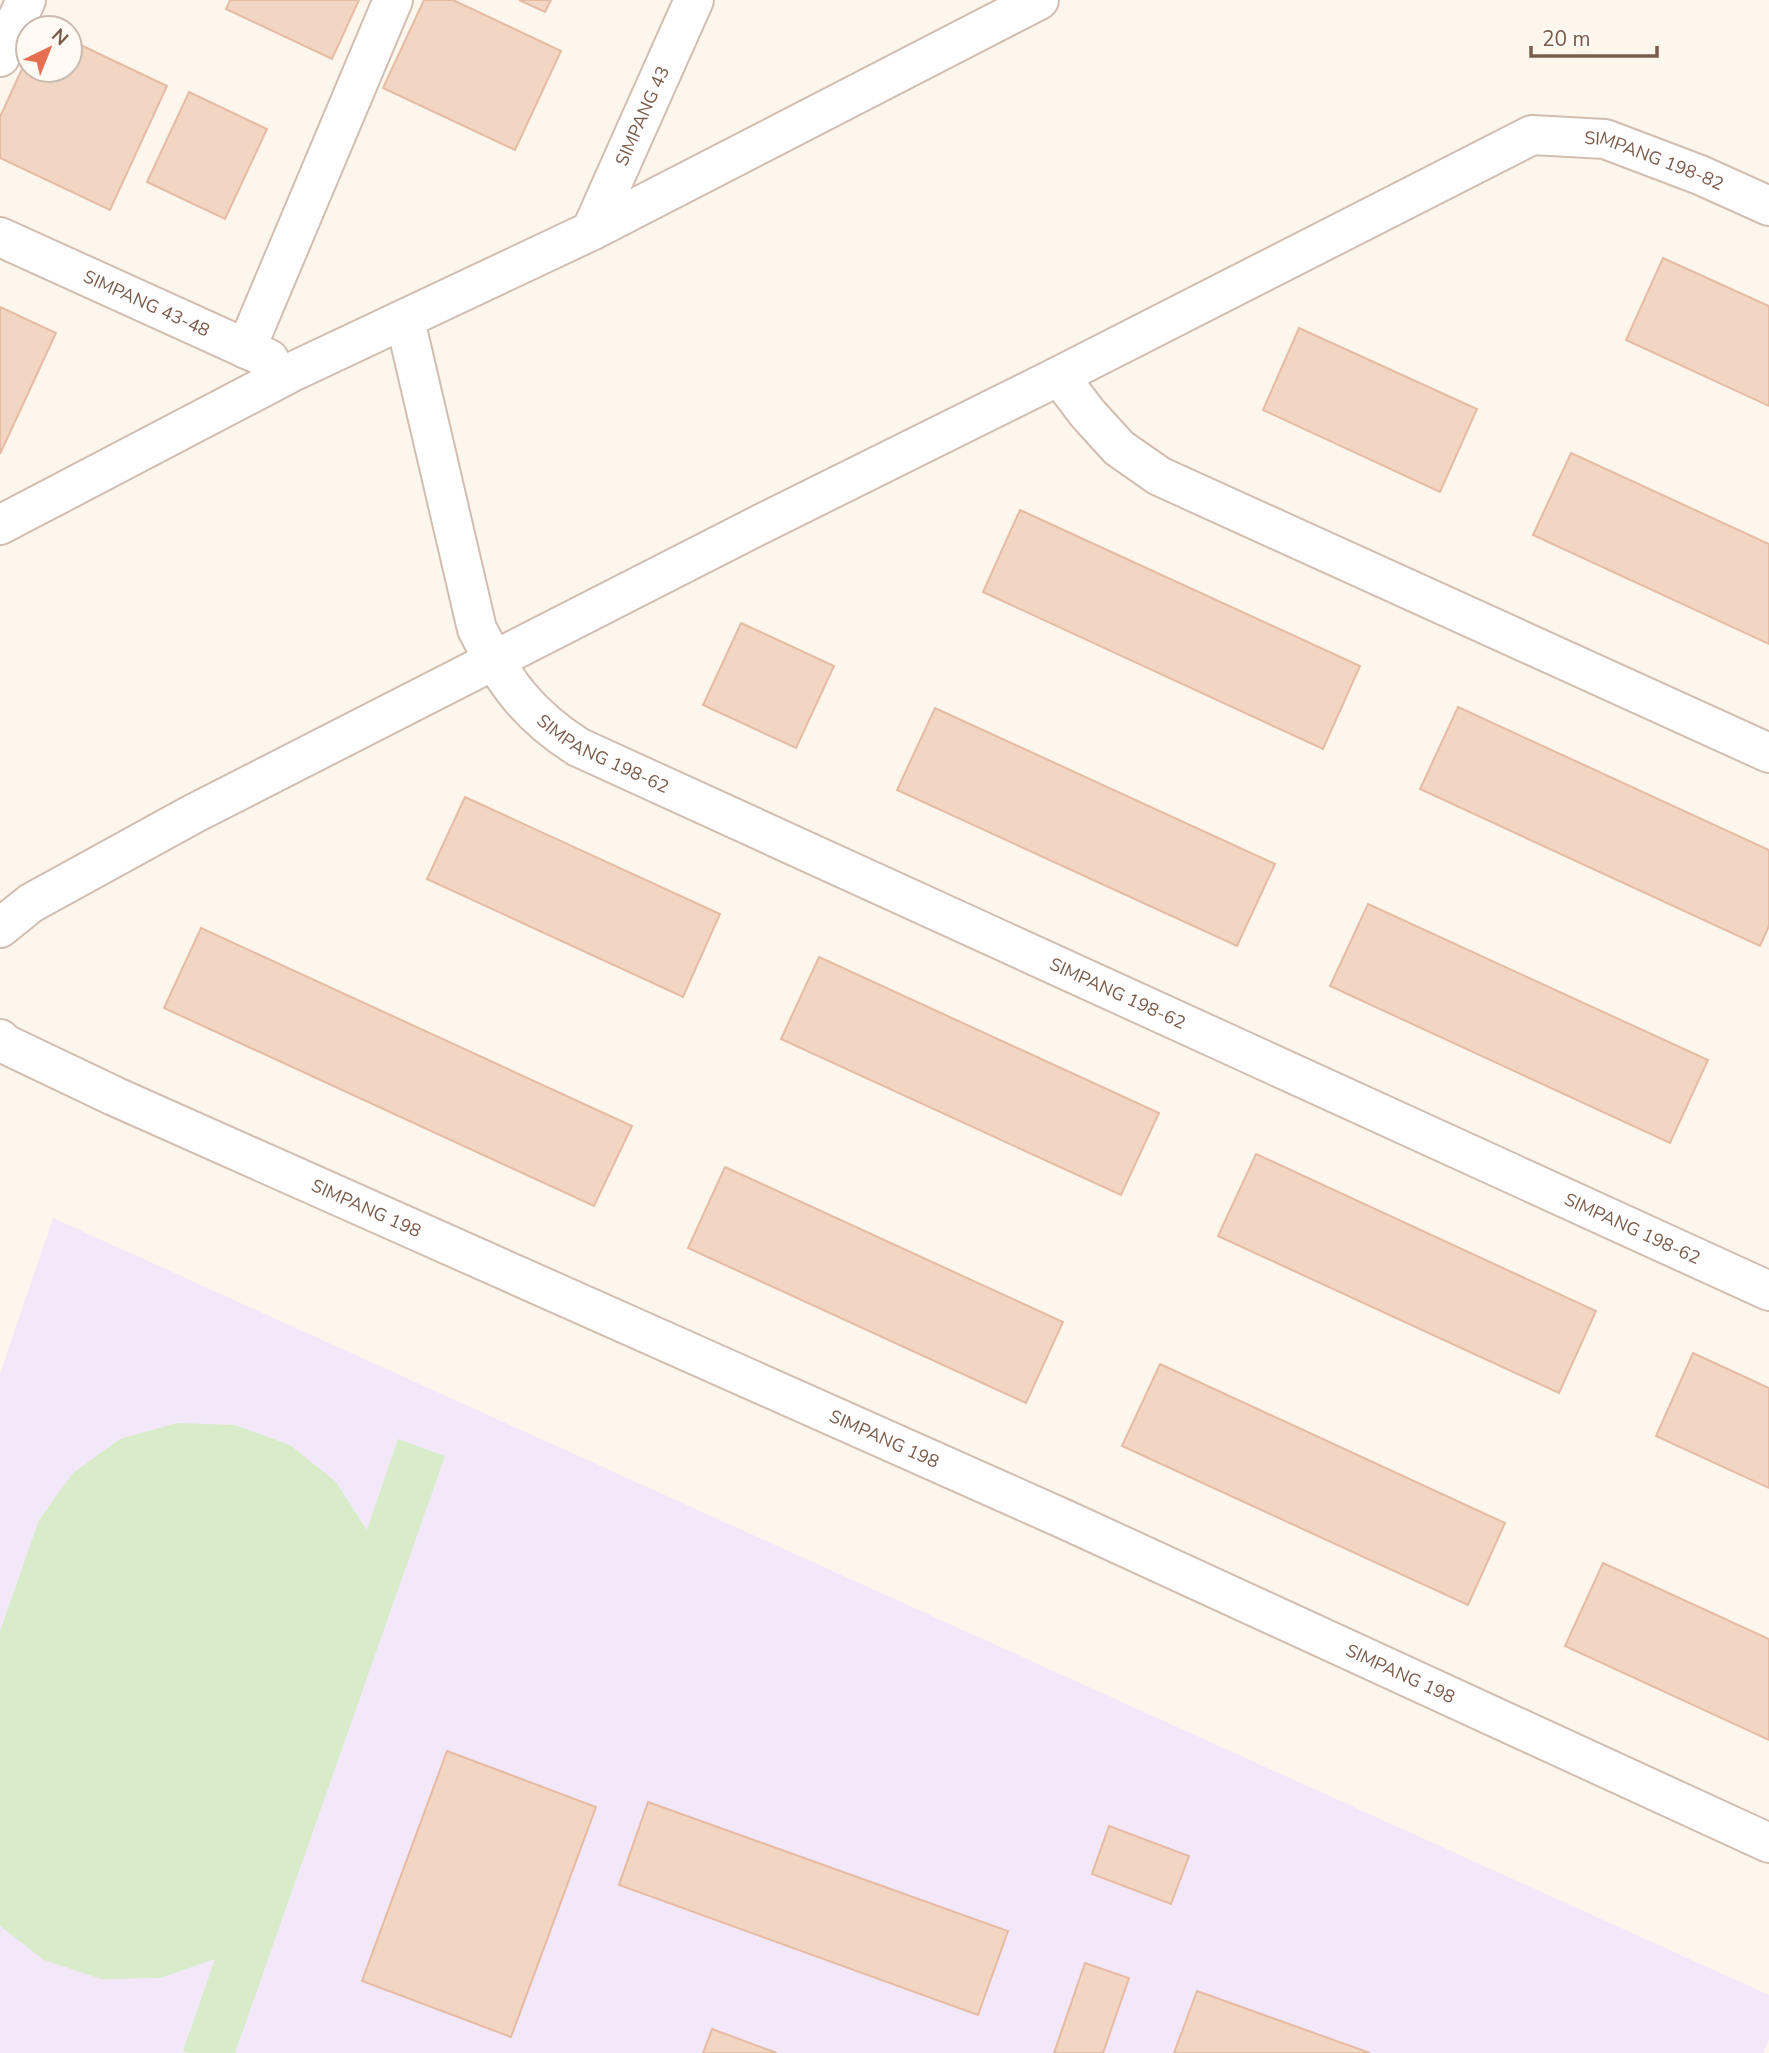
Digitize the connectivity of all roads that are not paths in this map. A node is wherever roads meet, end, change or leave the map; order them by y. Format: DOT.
graph roads {
  1 [pos="26,0"];
  2 [pos="393,0"];
  3 [pos="694,0"];
  4 [pos="1040,0"];
  5 [pos="0,57"];
  6 [pos="1769,206"];
  7 [pos="590,231"];
  8 [pos="0,237"];
  9 [pos="405,320"];
  10 [pos="246,349"];
  11 [pos="294,371"];
  12 [pos="1059,376"];
  13 [pos="0,525"];
  14 [pos="493,660"];
  15 [pos="1769,753"];
  16 [pos="0,928"];
  17 [pos="0,1039"];
  18 [pos="1769,1291"];
  19 [pos="1769,1843"];
  1 -- 5 [label="street"];
  2 -- 10 [label="street"];
  3 -- 7 [label="street, SIMPANG 43"];
  4 -- 7 [label="street"];
  6 -- 12 [label="street, SIMPANG 198-82"];
  7 -- 9 [label="street"];
  8 -- 10 [label="street, SIMPANG 43-48"];
  9 -- 11 [label="street"];
  9 -- 14 [label="street, SIMPANG 198-62"];
  10 -- 11 [label="street, SIMPANG 43-48"];
  11 -- 13 [label="street"];
  12 -- 14 [label="street"];
  12 -- 15 [label="street"];
  14 -- 16 [label="street"];
  14 -- 18 [label="street, SIMPANG 198-62"];
  17 -- 19 [label="street, SIMPANG 198"];
}
